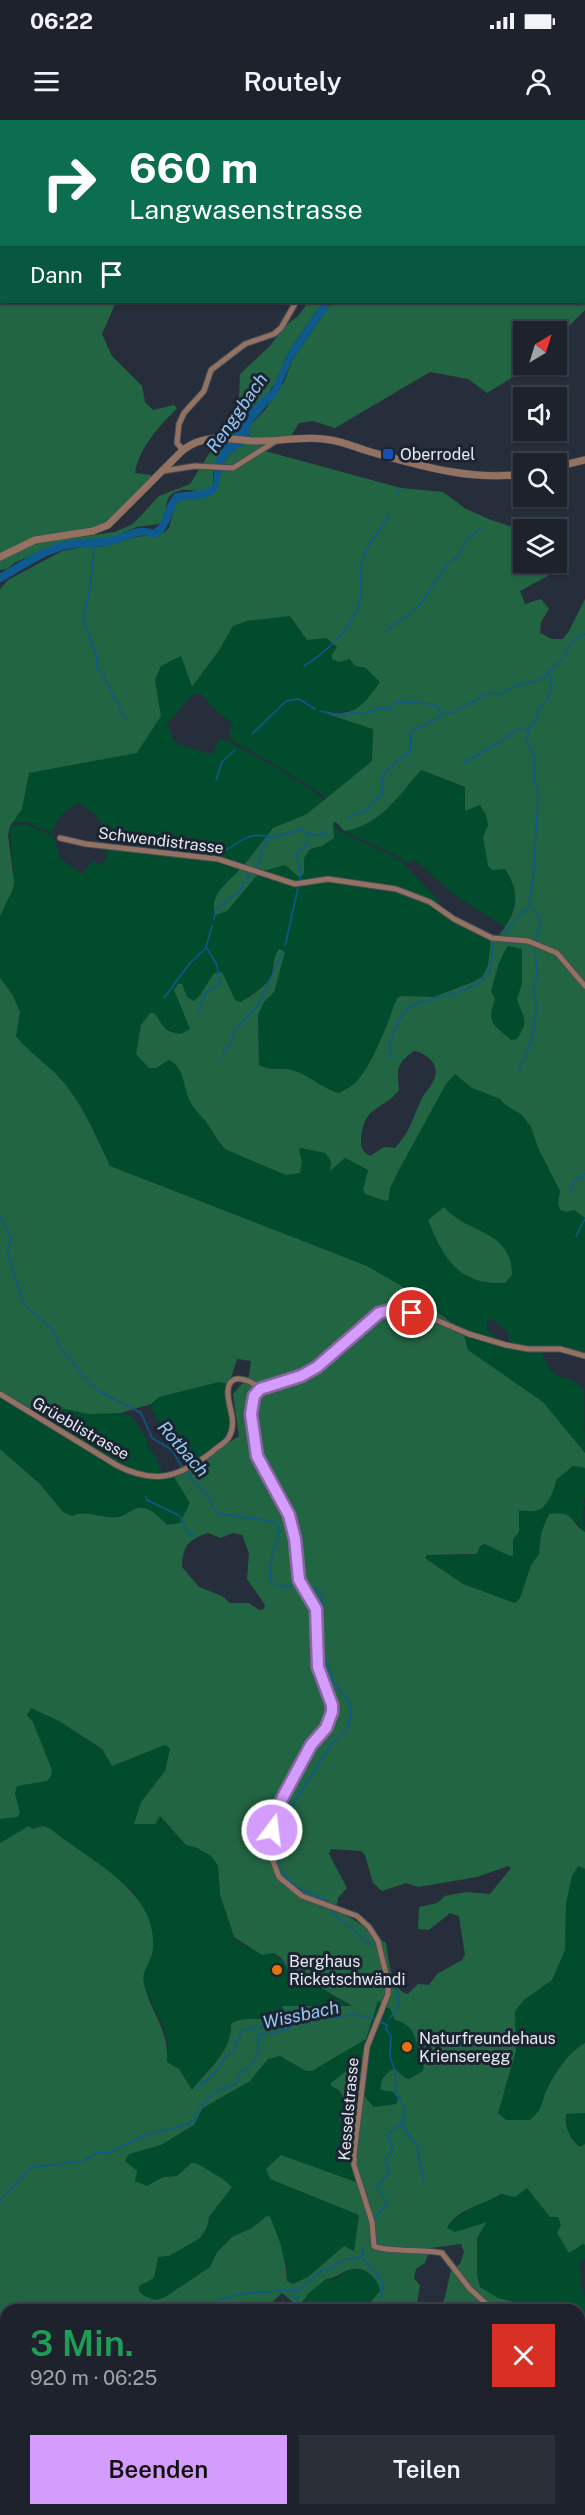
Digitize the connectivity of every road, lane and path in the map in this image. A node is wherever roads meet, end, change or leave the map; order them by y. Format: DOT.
graph roads {
  1 [pos="295,303"];
  2 [pos="276,441"];
  3 [pos="183,450"];
  4 [pos="585,460"];
  5 [pos="567,464"];
  6 [pos="163,471"];
  7 [pos="513,475"];
  8 [pos="0,557"];
  9 [pos="60,838"];
  10 [pos="585,986"];
  11 [pos="585,1356"];
  12 [pos="260,1389"];
  13 [pos="0,1394"];
  14 [pos="486,2304"];
  1 -- 3 [label="street"];
  2 -- 3 [label="street"];
  2 -- 6 [label="street"];
  2 -- 7 [label="street"];
  3 -- 6 [label="street"];
  4 -- 5 [label="street"];
  6 -- 8 [label="street"];
  9 -- 10 [label="street, Schwendistrasse"];
  11 -- 12 [label="street"];
  12 -- 13 [label="street, Grüeblistrasse"];
  12 -- 14 [label="street, Kesselstrasse"];
}
